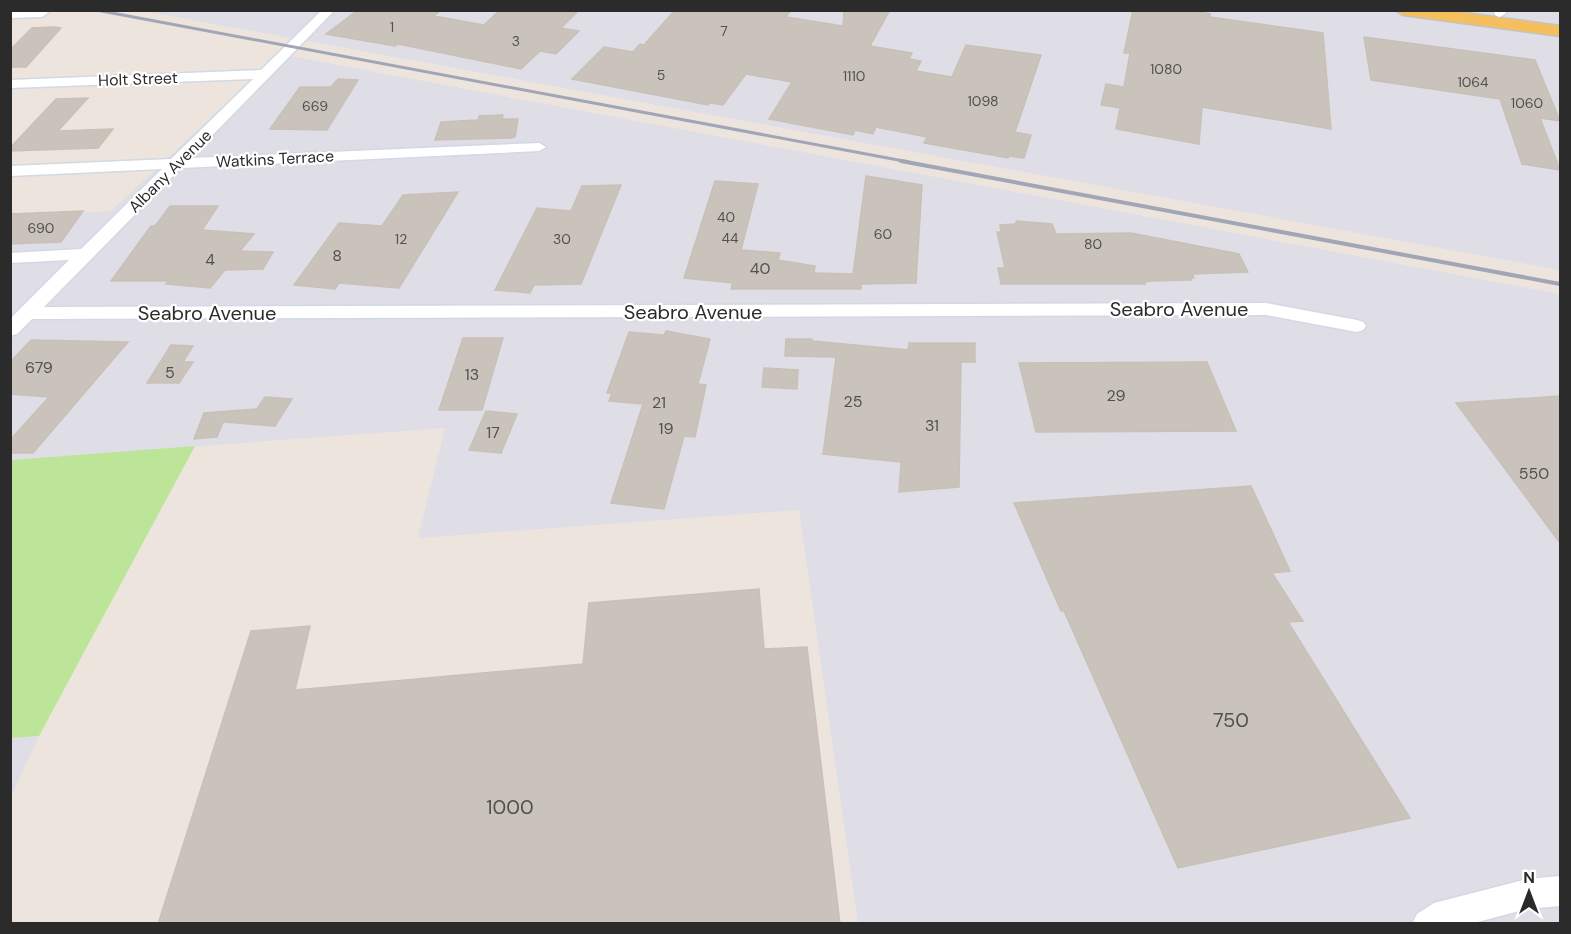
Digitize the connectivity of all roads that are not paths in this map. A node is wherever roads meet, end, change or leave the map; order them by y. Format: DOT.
graph roads {
  1 [pos="329,10"];
  2 [pos="1403,10"];
  3 [pos="1482,10"];
  4 [pos="1500,12"];
  5 [pos="42,13"];
  6 [pos="10,14"];
  7 [pos="1560,20"];
  8 [pos="1560,31"];
  9 [pos="266,74"];
  10 [pos="10,84"];
  11 [pos="539,147"];
  12 [pos="177,163"];
  13 [pos="10,171"];
  14 [pos="88,254"];
  15 [pos="10,258"];
  16 [pos="28,313"];
  17 [pos="1357,326"];
  18 [pos="10,330"];
  19 [pos="1560,891"];
  20 [pos="1427,924"];
  1 -- 9 [label="street, Albany Avenue"];
  2 -- 8 [label="main road"];
  3 -- 4 [label="main road"];
  4 -- 7 [label="main road"];
  5 -- 6 [label="street"];
  9 -- 10 [label="street, Holt Street"];
  9 -- 12 [label="street, Albany Avenue"];
  11 -- 12 [label="street, Watkins Terrace"];
  12 -- 13 [label="street, Watkins Terrace"];
  12 -- 14 [label="street, Albany Avenue"];
  14 -- 15 [label="street"];
  14 -- 16 [label="street, Albany Avenue"];
  16 -- 17 [label="street, Seabro Avenue"];
  16 -- 18 [label="street, Albany Avenue"];
  19 -- 20 [label="street"];
}
